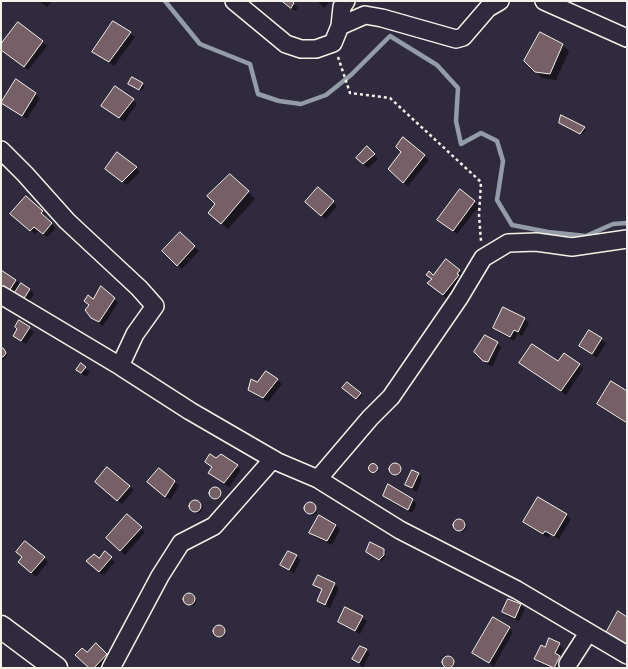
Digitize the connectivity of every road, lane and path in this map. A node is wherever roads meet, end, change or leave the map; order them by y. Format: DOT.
graph roads {
  1 [pos="234,1"];
  2 [pos="346,1"];
  3 [pos="500,1"];
  4 [pos="544,1"];
  5 [pos="340,26"];
  6 [pos="627,38"];
  7 [pos="333,43"];
  8 [pos="1,150"];
  9 [pos="627,239"];
  10 [pos="483,258"];
  11 [pos="1,295"];
  12 [pos="120,366"];
  13 [pos="273,459"];
  14 [pos="318,479"];
  15 [pos="1,627"];
  16 [pos="588,633"];
  17 [pos="627,655"];
  18 [pos="568,664"];
  19 [pos="56,668"];
  20 [pos="111,668"];
  1 -- 7 [label="street"];
  2 -- 5 [label="street"];
  3 -- 5 [label="street"];
  4 -- 6 [label="street"];
  5 -- 7 [label="street"];
  7 -- 10 [label="path"];
  8 -- 12 [label="street"];
  9 -- 10 [label="street"];
  10 -- 14 [label="street"];
  11 -- 12 [label="street"];
  12 -- 13 [label="street"];
  13 -- 14 [label="street"];
  13 -- 20 [label="street"];
  14 -- 16 [label="street"];
  15 -- 19 [label="main road"];
  16 -- 17 [label="street"];
  16 -- 18 [label="street"];
}
